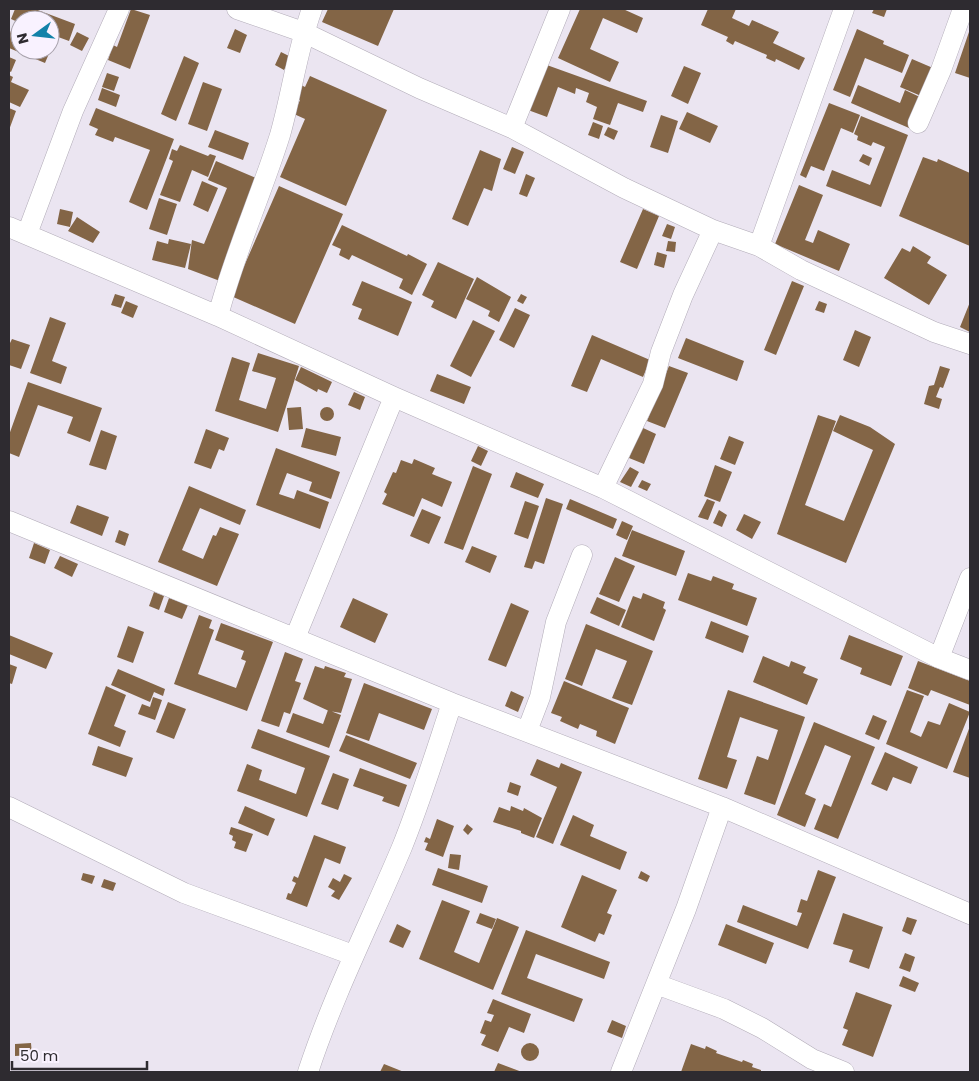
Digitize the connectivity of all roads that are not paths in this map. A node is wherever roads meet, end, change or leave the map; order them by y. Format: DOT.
graph roads {
  1 [pos="119,9"];
  2 [pos="237,9"];
  3 [pos="312,9"];
  4 [pos="560,9"];
  5 [pos="844,9"];
  6 [pos="963,9"];
  7 [pos="303,32"];
  8 [pos="918,123"];
  9 [pos="512,128"];
  10 [pos="9,227"];
  11 [pos="713,230"];
  12 [pos="27,234"];
  13 [pos="759,246"];
  14 [pos="218,316"];
  15 [pos="970,344"];
  16 [pos="394,397"];
  17 [pos="603,488"];
  18 [pos="9,521"];
  19 [pos="582,555"];
  20 [pos="970,578"];
  21 [pos="296,638"];
  22 [pos="939,658"];
  23 [pos="970,670"];
  24 [pos="452,703"];
  25 [pos="527,731"];
  26 [pos="9,807"];
  27 [pos="722,808"];
  28 [pos="970,914"];
  29 [pos="352,955"];
  30 [pos="656,984"];
  31 [pos="308,1072"];
  32 [pos="621,1072"];
  33 [pos="844,1072"];
  1 -- 12 [label="street"];
  2 -- 7 [label="street"];
  3 -- 7 [label="street"];
  4 -- 9 [label="street"];
  5 -- 13 [label="street"];
  6 -- 8 [label="street"];
  7 -- 9 [label="street"];
  7 -- 14 [label="street"];
  9 -- 11 [label="street"];
  10 -- 12 [label="street"];
  11 -- 13 [label="street"];
  11 -- 17 [label="street"];
  12 -- 14 [label="street"];
  13 -- 15 [label="street"];
  14 -- 16 [label="street"];
  16 -- 17 [label="street"];
  16 -- 21 [label="street"];
  17 -- 22 [label="street"];
  18 -- 21 [label="street"];
  19 -- 25 [label="street"];
  20 -- 22 [label="street"];
  21 -- 24 [label="street"];
  22 -- 23 [label="street"];
  24 -- 25 [label="street"];
  24 -- 29 [label="street"];
  25 -- 27 [label="street"];
  26 -- 29 [label="street"];
  27 -- 28 [label="street"];
  27 -- 30 [label="street"];
  29 -- 31 [label="street"];
  30 -- 32 [label="street"];
  30 -- 33 [label="street"];
}
